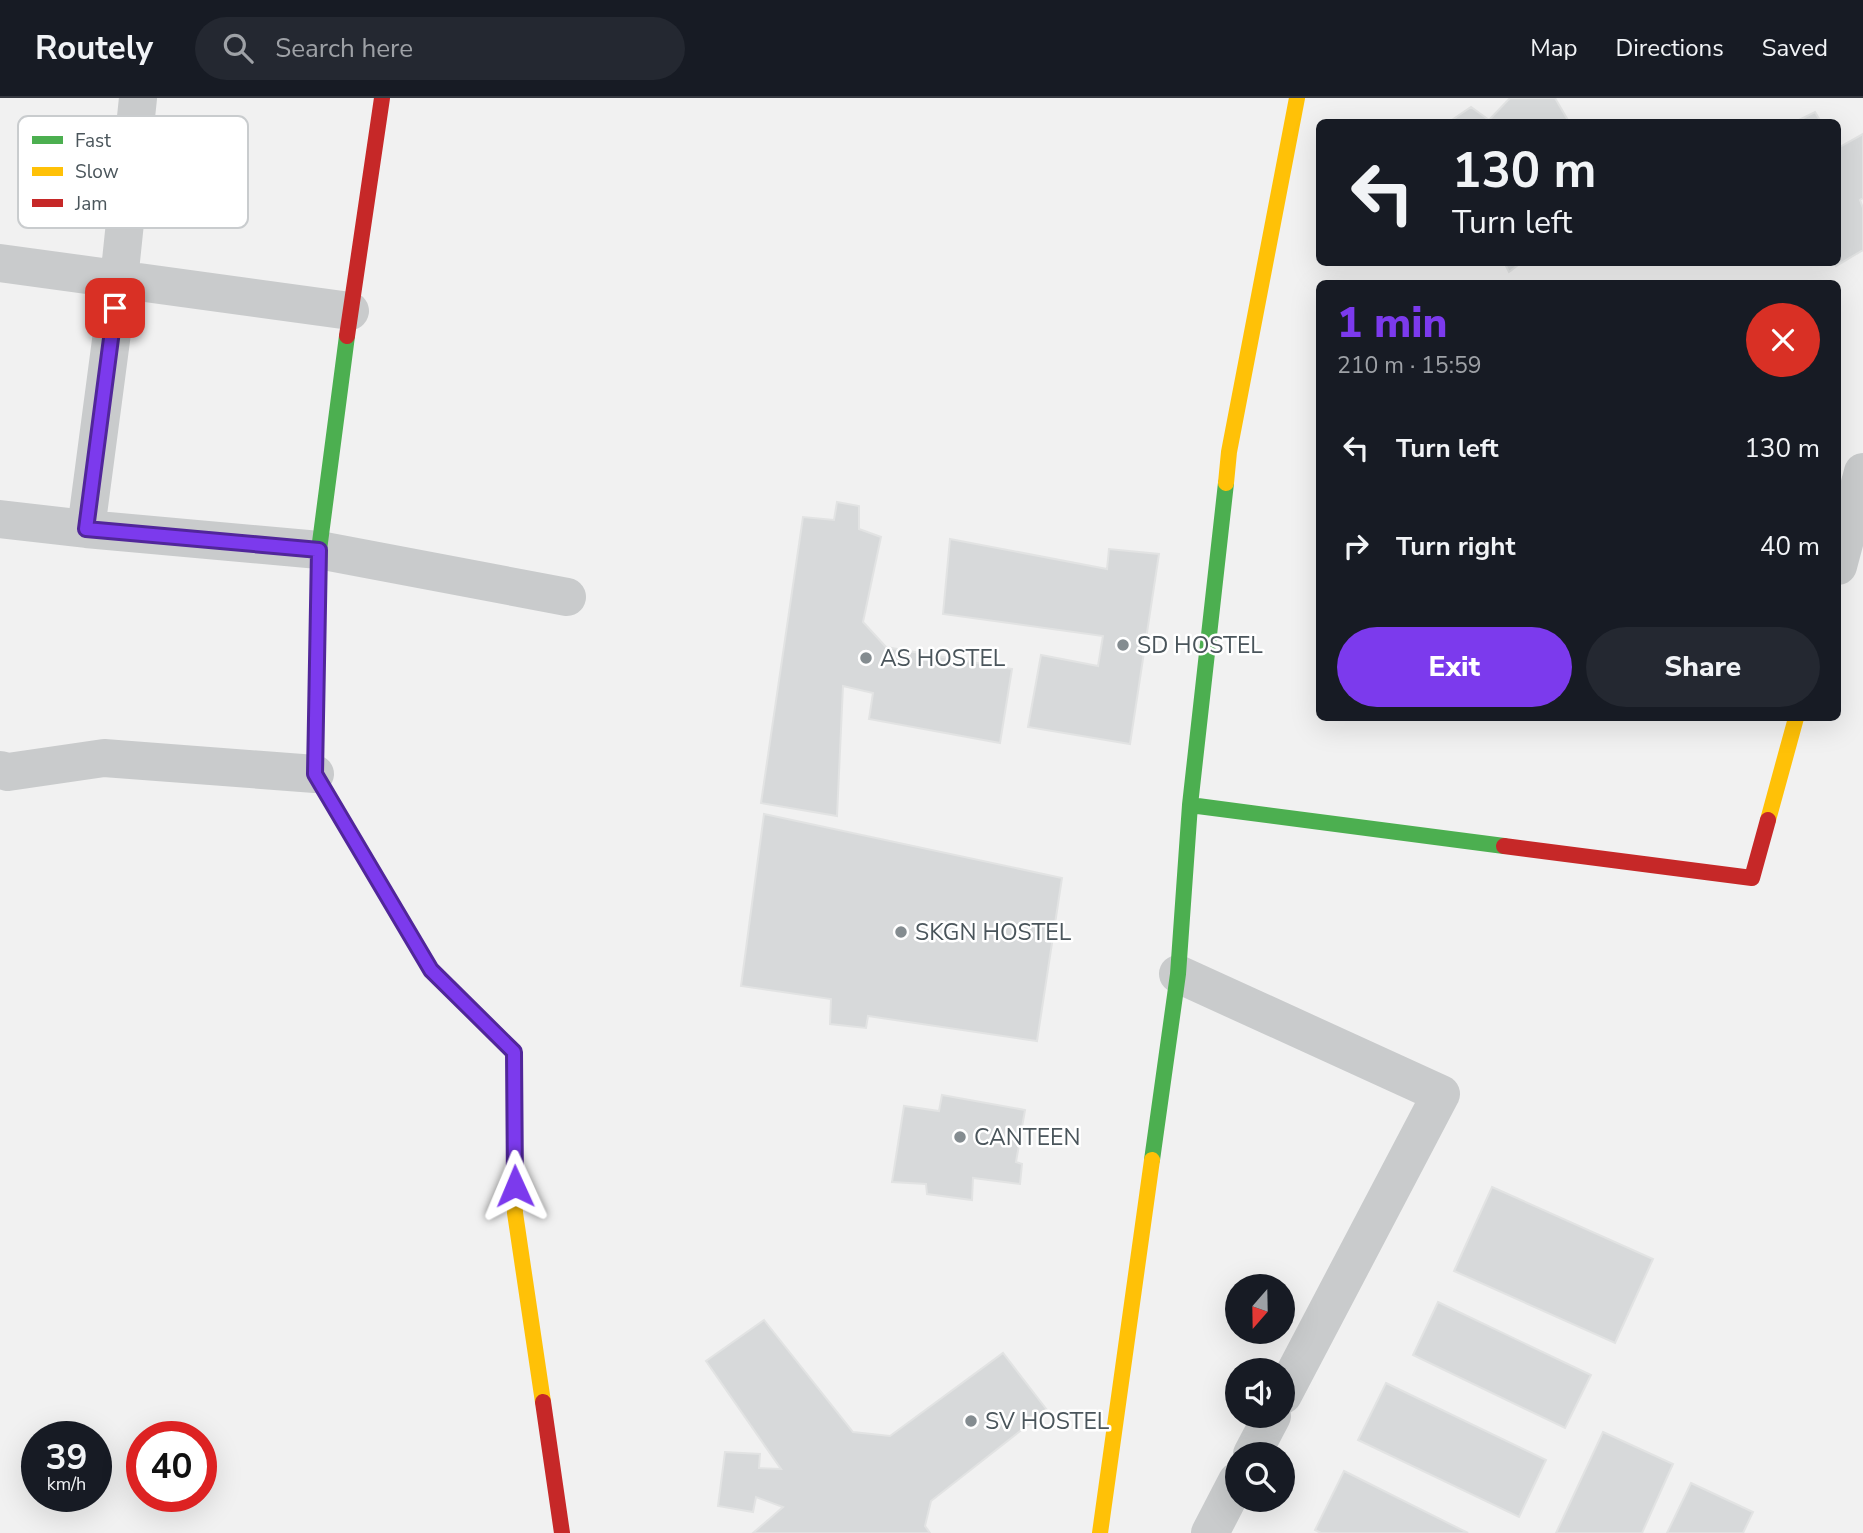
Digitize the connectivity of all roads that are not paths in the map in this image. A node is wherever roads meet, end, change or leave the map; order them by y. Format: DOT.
graph roads {
  1 [pos="138,98"];
  2 [pos="382,98"];
  3 [pos="1297,98"];
  4 [pos="136,116"];
  5 [pos="124,228"];
  6 [pos="0,263"];
  7 [pos="119,280"];
  8 [pos="350,311"];
  9 [pos="1863,472"];
  10 [pos="0,519"];
  11 [pos="86,529"];
  12 [pos="319,550"];
  13 [pos="1841,555"];
  14 [pos="567,597"];
  15 [pos="1795,721"];
  16 [pos="315,774"];
  17 [pos="3,781"];
  18 [pos="1190,805"];
  19 [pos="1178,974"];
  20 [pos="1295,1372"];
  21 [pos="1225,1505"];
  22 [pos="562,1533"];
  23 [pos="1100,1533"];
  24 [pos="1210,1533"];
  1 -- 4 [label="street"];
  2 -- 8 [label="street"];
  3 -- 18 [label="street"];
  5 -- 7 [label="street"];
  6 -- 7 [label="street"];
  7 -- 8 [label="street"];
  7 -- 11 [label="street"];
  8 -- 12 [label="street"];
  9 -- 13 [label="street"];
  10 -- 11 [label="street"];
  11 -- 12 [label="street"];
  12 -- 14 [label="street"];
  12 -- 16 [label="street"];
  15 -- 18 [label="street"];
  16 -- 17 [label="street"];
  16 -- 22 [label="street"];
  18 -- 19 [label="street"];
  19 -- 20 [label="street"];
  19 -- 23 [label="street"];
  21 -- 24 [label="street"];
}
